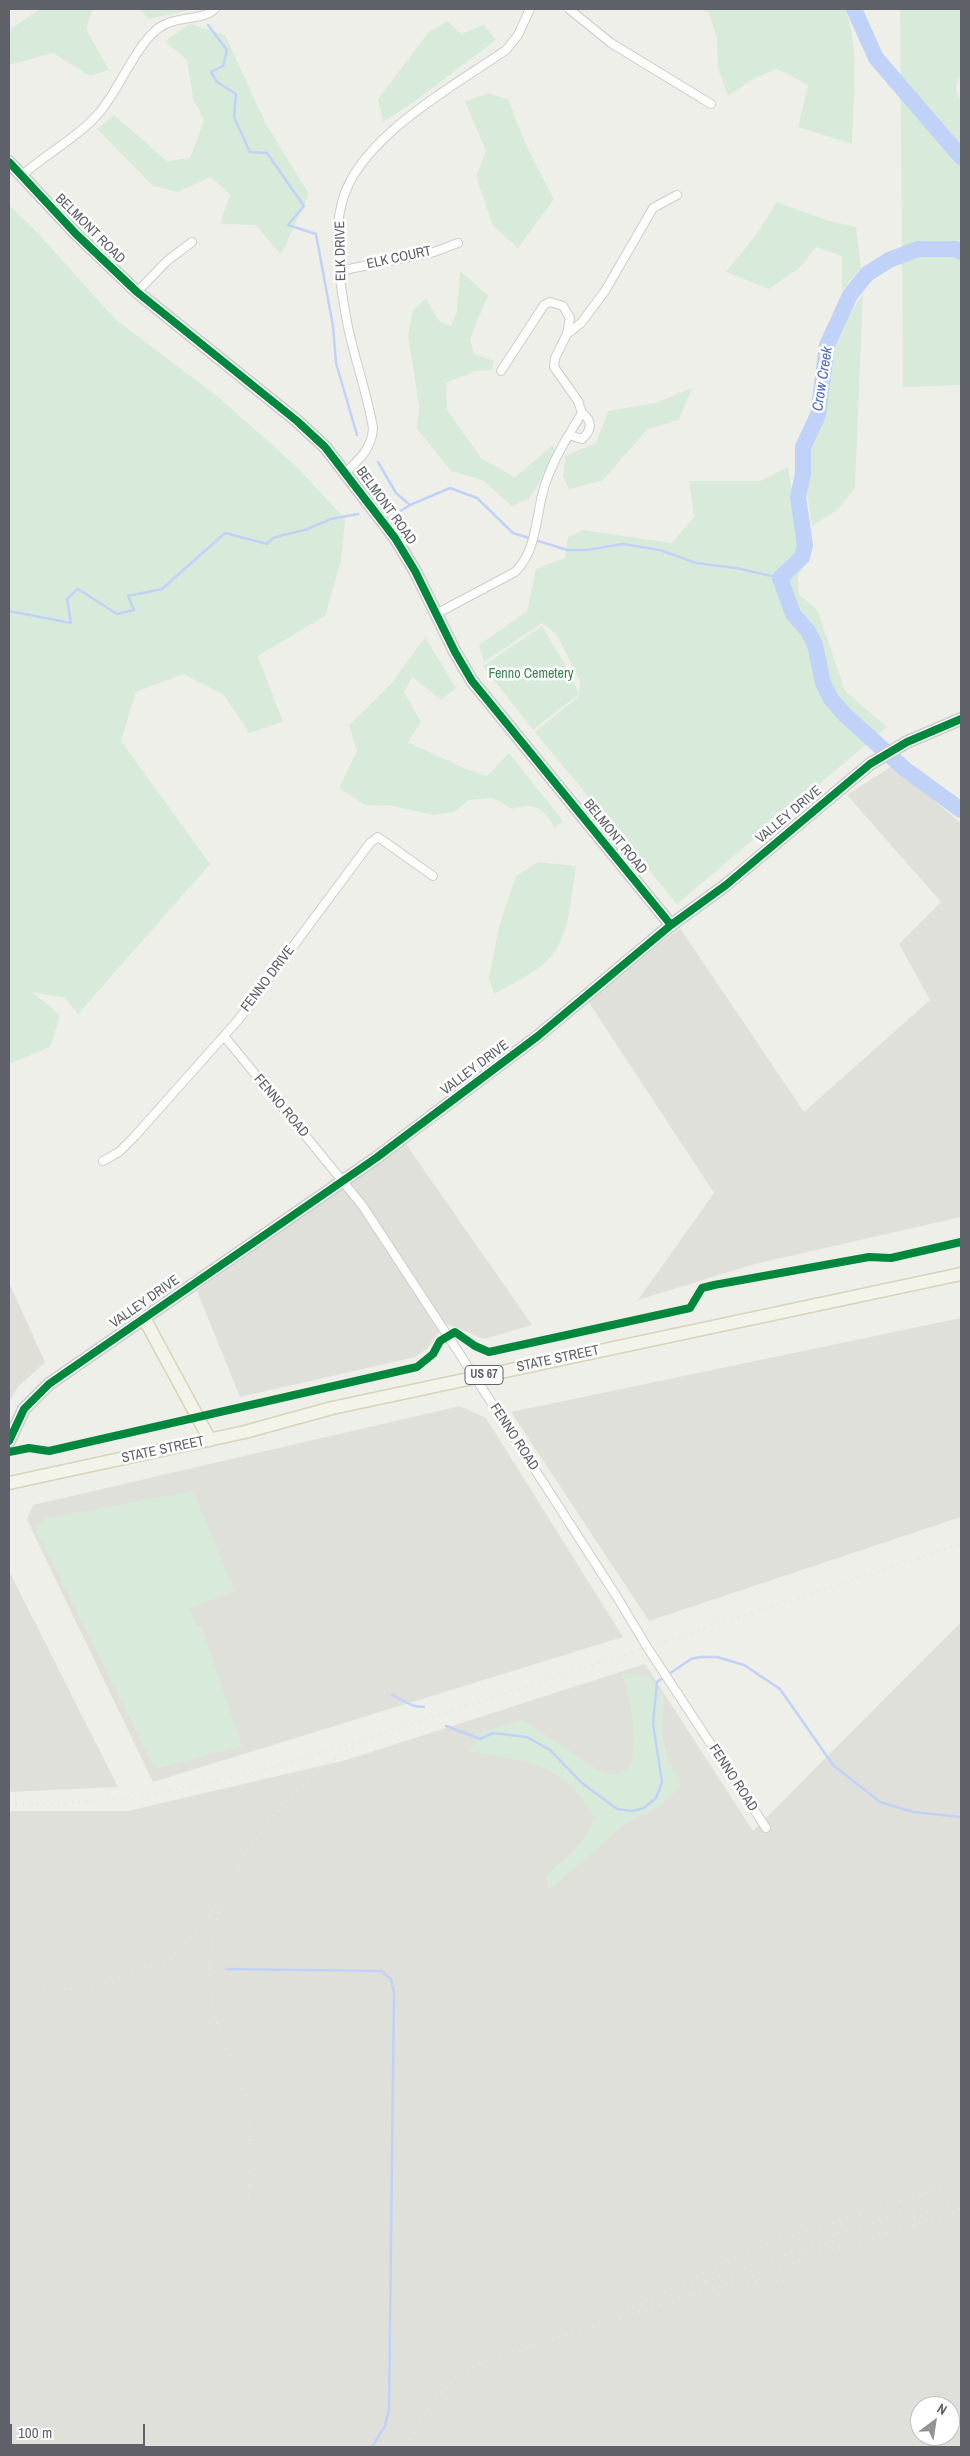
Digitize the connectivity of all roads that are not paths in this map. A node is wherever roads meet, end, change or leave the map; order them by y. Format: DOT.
graph roads {
  1 [pos="214,9"];
  2 [pos="530,9"];
  3 [pos="570,9"];
  4 [pos="711,104"];
  5 [pos="9,162"];
  6 [pos="21,176"];
  7 [pos="676,195"];
  8 [pos="192,242"];
  9 [pos="458,243"];
  10 [pos="339,271"];
  11 [pos="137,292"];
  12 [pos="567,334"];
  13 [pos="501,371"];
  14 [pos="582,413"];
  15 [pos="569,435"];
  16 [pos="346,472"];
  17 [pos="436,614"];
  18 [pos="961,719"];
  19 [pos="433,876"];
  20 [pos="671,926"];
  21 [pos="224,1036"];
  22 [pos="103,1161"];
  23 [pos="343,1180"];
  24 [pos="961,1274"];
  25 [pos="144,1318"];
  26 [pos="475,1377"];
  27 [pos="9,1440"];
  28 [pos="210,1440"];
  29 [pos="9,1483"];
  30 [pos="766,1828"];
  1 -- 6 [label="street"];
  2 -- 10 [label="street, ELK DRIVE"];
  3 -- 4 [label="street"];
  5 -- 6 [label="street, BELMONT ROAD"];
  6 -- 11 [label="street, BELMONT ROAD"];
  7 -- 12 [label="street"];
  8 -- 11 [label="street"];
  9 -- 10 [label="street, ELK COURT"];
  10 -- 16 [label="street, ELK DRIVE"];
  11 -- 16 [label="street, BELMONT ROAD"];
  12 -- 13 [label="street"];
  12 -- 14 [label="street"];
  14 -- 15 [label="street"];
  14 -- 15 [label="street"];
  15 -- 17 [label="street"];
  16 -- 17 [label="street, BELMONT ROAD"];
  17 -- 20 [label="street, BELMONT ROAD"];
  18 -- 20 [label="street, VALLEY DRIVE"];
  19 -- 21 [label="street, FENNO DRIVE"];
  20 -- 23 [label="street, VALLEY DRIVE"];
  21 -- 22 [label="street, FENNO DRIVE"];
  21 -- 23 [label="street, FENNO ROAD"];
  23 -- 25 [label="street, VALLEY DRIVE"];
  23 -- 26 [label="street, FENNO ROAD"];
  24 -- 26 [label="main road, STATE STREET / US 67"];
  25 -- 27 [label="street, VALLEY DRIVE"];
  25 -- 28 [label="main road"];
  26 -- 28 [label="main road, STATE STREET / US 67"];
  26 -- 30 [label="street, FENNO ROAD"];
  28 -- 29 [label="main road, STATE STREET / US 67"];
}
